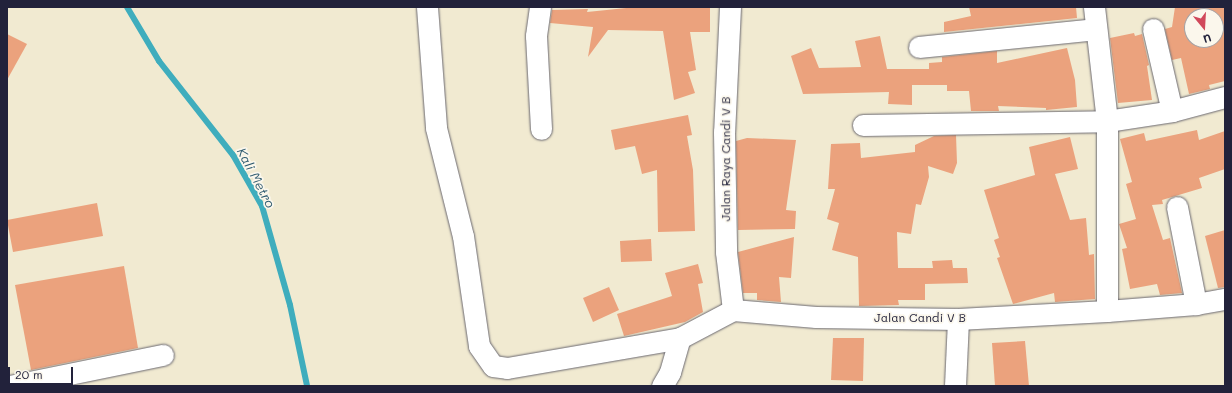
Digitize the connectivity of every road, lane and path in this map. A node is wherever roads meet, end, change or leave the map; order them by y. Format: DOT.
graph roads {
  1 [pos="427,7"];
  2 [pos="540,7"];
  3 [pos="730,7"];
  4 [pos="1094,7"];
  5 [pos="1096,29"];
  6 [pos="1153,29"];
  7 [pos="918,47"];
  8 [pos="1225,97"];
  9 [pos="1172,111"];
  10 [pos="1107,121"];
  11 [pos="863,125"];
  12 [pos="541,129"];
  13 [pos="1177,207"];
  14 [pos="1225,298"];
  15 [pos="1196,304"];
  16 [pos="733,310"];
  17 [pos="1107,311"];
  18 [pos="958,319"];
  19 [pos="680,338"];
  20 [pos="163,355"];
  21 [pos="10,386"];
  22 [pos="662,386"];
  23 [pos="955,386"];
  1 -- 19 [label="street"];
  2 -- 12 [label="street"];
  3 -- 16 [label="street, Jalan Raya Candi V B"];
  4 -- 5 [label="street"];
  5 -- 7 [label="street"];
  5 -- 10 [label="street"];
  6 -- 9 [label="street"];
  8 -- 9 [label="street"];
  9 -- 10 [label="street"];
  10 -- 11 [label="street"];
  10 -- 17 [label="street"];
  13 -- 15 [label="street"];
  14 -- 15 [label="street, Jalan Candi V B"];
  15 -- 17 [label="street, Jalan Candi V B"];
  16 -- 18 [label="street, Jalan Candi V B"];
  16 -- 19 [label="street"];
  17 -- 18 [label="street, Jalan Candi V B"];
  18 -- 23 [label="street"];
  19 -- 22 [label="street"];
  20 -- 21 [label="street"];
}
